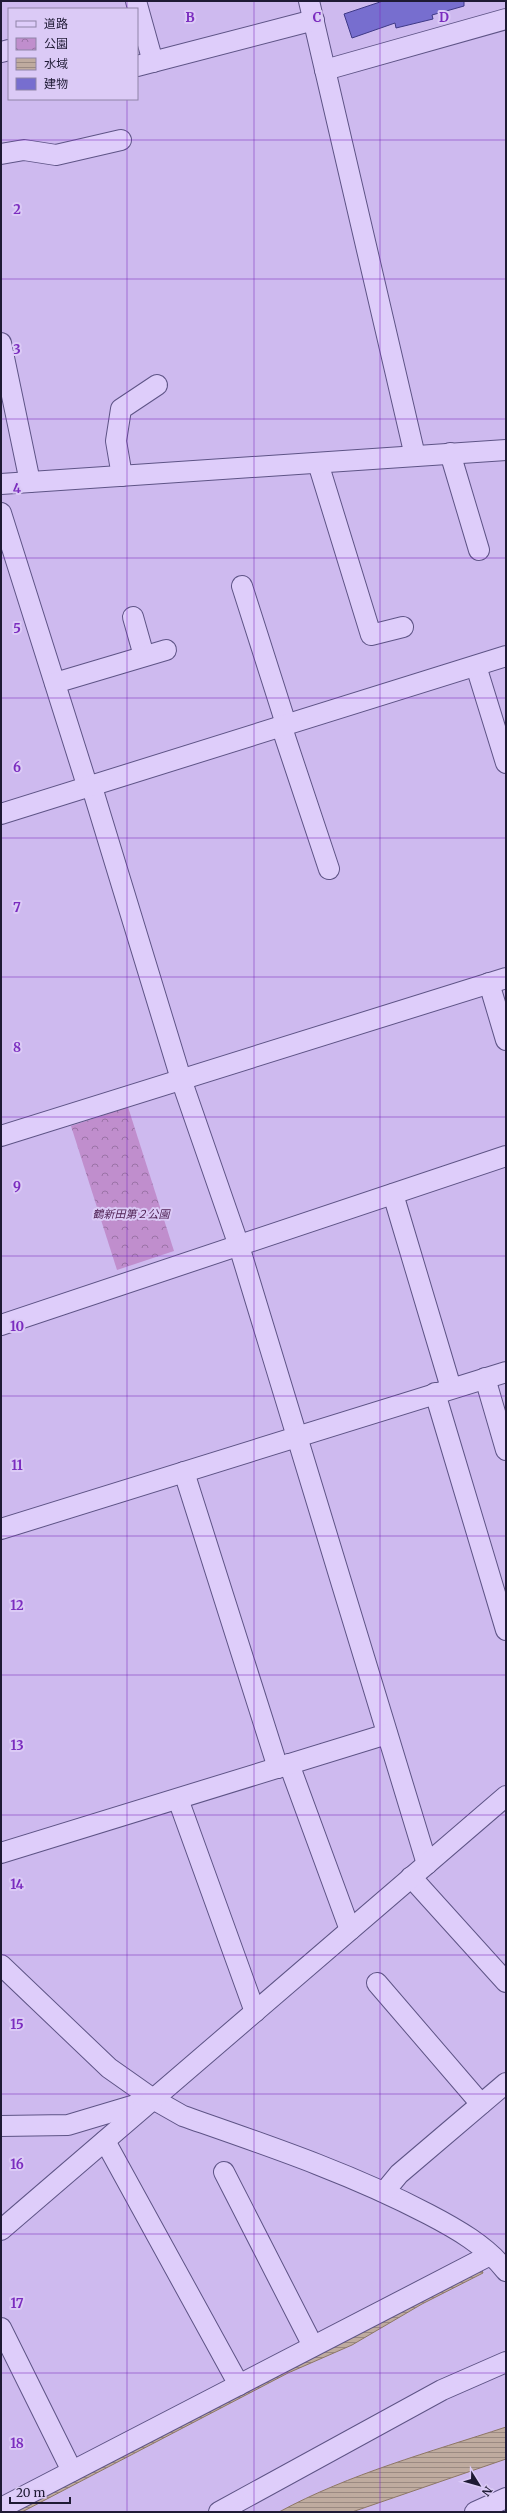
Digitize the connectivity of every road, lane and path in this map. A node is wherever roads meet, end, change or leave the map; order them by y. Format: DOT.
graph roads {
  1 [pos="309,1"];
  2 [pos="138,12"];
  3 [pos="506,19"];
  4 [pos="314,20"];
  5 [pos="145,64"];
  6 [pos="325,70"];
  7 [pos="121,140"];
  8 [pos="1,154"];
  9 [pos="1,343"];
  10 [pos="157,386"];
  11 [pos="506,450"];
  12 [pos="450,454"];
  13 [pos="415,456"];
  14 [pos="318,462"];
  15 [pos="122,476"];
  16 [pos="30,482"];
  17 [pos="1,484"];
  18 [pos="1,513"];
  19 [pos="479,550"];
  20 [pos="242,586"];
  21 [pos="133,617"];
  22 [pos="403,626"];
  23 [pos="166,650"];
  24 [pos="144,656"];
  25 [pos="506,656"];
  26 [pos="476,666"];
  27 [pos="55,683"];
  28 [pos="284,725"];
  29 [pos="506,763"];
  30 [pos="89,785"];
  31 [pos="1,814"];
  32 [pos="329,870"];
  33 [pos="497,981"];
  34 [pos="506,1040"];
  35 [pos="181,1079"];
  36 [pos="1,1136"];
  37 [pos="506,1156"];
  38 [pos="393,1194"];
  39 [pos="239,1246"];
  40 [pos="1,1325"];
  41 [pos="506,1372"];
  42 [pos="485,1378"];
  43 [pos="443,1391"];
  44 [pos="296,1437"];
  45 [pos="505,1442"];
  46 [pos="184,1472"];
  47 [pos="1,1529"];
  48 [pos="506,1630"];
  49 [pos="387,1734"];
  50 [pos="284,1766"];
  51 [pos="506,1796"];
  52 [pos="178,1798"];
  53 [pos="1,1853"];
  54 [pos="427,1864"];
  55 [pos="411,1877"];
  56 [pos="350,1930"];
  57 [pos="1,1965"];
  58 [pos="506,1982"];
  59 [pos="377,1983"];
  60 [pos="255,2012"];
  61 [pos="506,2083"];
  62 [pos="153,2099"];
  63 [pos="481,2104"];
  64 [pos="1,2126"];
  65 [pos="105,2141"];
  66 [pos="224,2172"];
  67 [pos="385,2191"];
  68 [pos="1,2230"];
  69 [pos="490,2255"];
  70 [pos="506,2271"];
  71 [pos="1,2328"];
  72 [pos="313,2346"];
  73 [pos="506,2362"];
  74 [pos="239,2385"];
  75 [pos="72,2471"];
  76 [pos="506,2498"];
  77 [pos="1,2508"];
  78 [pos="219,2512"];
  79 [pos="475,2512"];
  1 -- 4 [label="street"];
  2 -- 5 [label="street"];
  3 -- 6 [label="street"];
  4 -- 5 [label="street"];
  4 -- 6 [label="street"];
  6 -- 13 [label="street"];
  7 -- 8 [label="street"];
  9 -- 16 [label="street"];
  10 -- 15 [label="street"];
  11 -- 12 [label="street"];
  12 -- 13 [label="street"];
  12 -- 19 [label="street"];
  13 -- 14 [label="street"];
  14 -- 15 [label="street"];
  14 -- 22 [label="street"];
  15 -- 16 [label="street"];
  16 -- 17 [label="street"];
  18 -- 27 [label="street"];
  20 -- 28 [label="street"];
  21 -- 24 [label="street"];
  23 -- 24 [label="street"];
  24 -- 27 [label="street"];
  25 -- 26 [label="street"];
  26 -- 28 [label="street"];
  26 -- 29 [label="street"];
  27 -- 30 [label="street"];
  28 -- 30 [label="street"];
  28 -- 32 [label="street"];
  30 -- 31 [label="street"];
  30 -- 35 [label="street"];
  33 -- 34 [label="street"];
  33 -- 35 [label="street"];
  35 -- 36 [label="street"];
  35 -- 39 [label="street"];
  37 -- 38 [label="street"];
  38 -- 39 [label="street"];
  38 -- 43 [label="street"];
  39 -- 40 [label="street"];
  39 -- 44 [label="street"];
  41 -- 42 [label="street"];
  42 -- 43 [label="street"];
  42 -- 45 [label="street"];
  43 -- 44 [label="street"];
  43 -- 48 [label="street"];
  44 -- 46 [label="street"];
  44 -- 49 [label="street"];
  46 -- 47 [label="street"];
  46 -- 50 [label="street"];
  49 -- 50 [label="street"];
  49 -- 54 [label="street"];
  50 -- 52 [label="street"];
  50 -- 56 [label="street"];
  51 -- 54 [label="street"];
  52 -- 53 [label="street"];
  52 -- 60 [label="street"];
  54 -- 55 [label="street"];
  55 -- 56 [label="street"];
  55 -- 58 [label="street"];
  56 -- 60 [label="street"];
  57 -- 62 [label="street"];
  59 -- 63 [label="street"];
  60 -- 62 [label="street"];
  61 -- 63 [label="street"];
  62 -- 64 [label="street"];
  62 -- 65 [label="street"];
  62 -- 67 [label="street"];
  63 -- 67 [label="street"];
  65 -- 68 [label="street"];
  65 -- 74 [label="street"];
  66 -- 72 [label="street"];
  67 -- 69 [label="street"];
  69 -- 70 [label="street"];
  69 -- 72 [label="street"];
  71 -- 75 [label="street"];
  72 -- 74 [label="street"];
  73 -- 78 [label="street"];
  74 -- 75 [label="street"];
  75 -- 77 [label="street"];
  76 -- 79 [label="street"];
}
